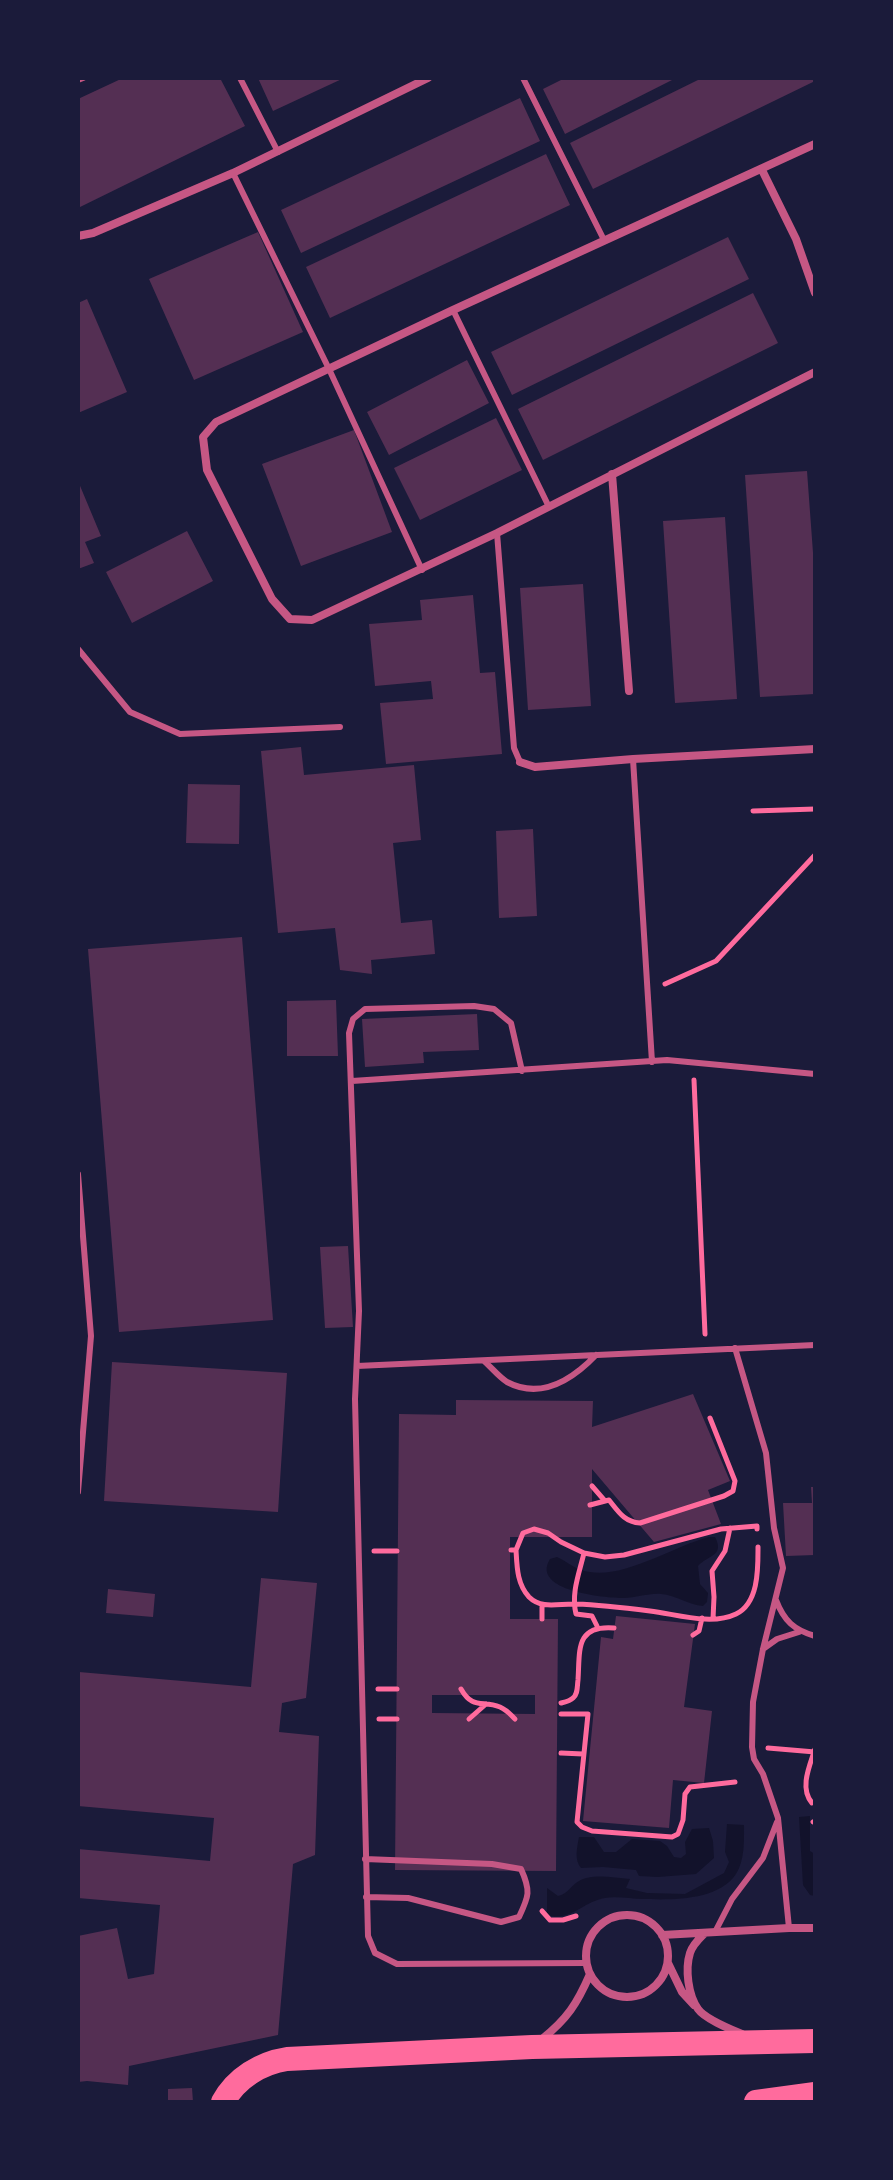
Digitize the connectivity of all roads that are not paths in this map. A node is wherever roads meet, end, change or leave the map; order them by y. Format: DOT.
graph roads {
  1 [pos="240,78"];
  2 [pos="428,78"];
  3 [pos="523,78"];
  4 [pos="815,144"];
  5 [pos="278,152"];
  6 [pos="762,170"];
  7 [pos="233,173"];
  8 [pos="78,236"];
  9 [pos="604,240"];
  10 [pos="815,293"];
  11 [pos="453,310"];
  12 [pos="329,369"];
  13 [pos="815,372"];
  14 [pos="612,474"];
  15 [pos="549,507"];
  16 [pos="497,533"];
  17 [pos="422,570"];
  18 [pos="78,649"];
  19 [pos="629,691"];
  20 [pos="340,727"];
  21 [pos="815,749"];
  22 [pos="633,759"];
  23 [pos="520,762"];
  24 [pos="652,1062"];
  25 [pos="522,1071"];
  26 [pos="815,1074"];
  27 [pos="352,1081"];
  28 [pos="78,1174"];
  29 [pos="815,1345"];
  30 [pos="735,1348"];
  31 [pos="597,1355"];
  32 [pos="484,1361"];
  33 [pos="357,1366"];
  34 [pos="78,1492"];
  35 [pos="776,1600"];
  36 [pos="800,1632"];
  37 [pos="815,1636"];
  38 [pos="763,1649"];
  39 [pos="778,1818"];
  40 [pos="365,1859"];
  41 [pos="366,1897"];
  42 [pos="789,1928"];
  43 [pos="815,1928"];
  44 [pos="710,1932"];
  45 [pos="662,1935"];
  46 [pos="667,1962"];
  47 [pos="586,1963"];
  48 [pos="590,1974"];
  49 [pos="699,2011"];
  50 [pos="815,2041"];
  51 [pos="763,2042"];
  52 [pos="532,2047"];
  53 [pos="815,2094"];
  54 [pos="223,2102"];
  55 [pos="756,2102"];
  1 -- 5 [label="lane"];
  2 -- 5 [label="street"];
  3 -- 9 [label="lane"];
  4 -- 6 [label="street"];
  5 -- 7 [label="street"];
  6 -- 9 [label="street"];
  6 -- 10 [label="street"];
  7 -- 8 [label="street"];
  7 -- 12 [label="lane"];
  9 -- 11 [label="street"];
  11 -- 12 [label="street"];
  11 -- 15 [label="lane"];
  12 -- 17 [label="lane"];
  12 -- 17 [label="street"];
  13 -- 14 [label="street"];
  14 -- 15 [label="street"];
  14 -- 19 [label="street"];
  15 -- 16 [label="street"];
  16 -- 17 [label="street"];
  16 -- 23 [label="lane"];
  18 -- 20 [label="lane"];
  21 -- 22 [label="street"];
  22 -- 23 [label="street"];
  22 -- 24 [label="lane"];
  24 -- 25 [label="lane"];
  24 -- 26 [label="lane"];
  25 -- 27 [label="lane"];
  25 -- 27 [label="lane"];
  27 -- 33 [label="lane"];
  28 -- 34 [label="lane"];
  29 -- 30 [label="lane"];
  30 -- 31 [label="lane"];
  30 -- 35 [label="lane"];
  31 -- 32 [label="lane"];
  31 -- 32 [label="lane"];
  32 -- 33 [label="lane"];
  33 -- 40 [label="lane"];
  35 -- 36 [label="lane"];
  35 -- 38 [label="lane"];
  36 -- 37 [label="lane"];
  36 -- 38 [label="lane"];
  38 -- 39 [label="lane"];
  39 -- 42 [label="lane"];
  39 -- 44 [label="lane"];
  40 -- 41 [label="lane"];
  40 -- 41 [label="lane"];
  41 -- 47 [label="lane"];
  42 -- 43 [label="street"];
  42 -- 44 [label="street"];
  44 -- 45 [label="street"];
  44 -- 49 [label="street"];
  45 -- 46 [label="street"];
  45 -- 47 [label="street"];
  46 -- 48 [label="street"];
  46 -- 49 [label="street"];
  47 -- 48 [label="street"];
  48 -- 52 [label="street"];
  49 -- 51 [label="street"];
  50 -- 51 [label="highway"];
  51 -- 52 [label="highway"];
  52 -- 54 [label="highway"];
  53 -- 55 [label="highway"];
}
